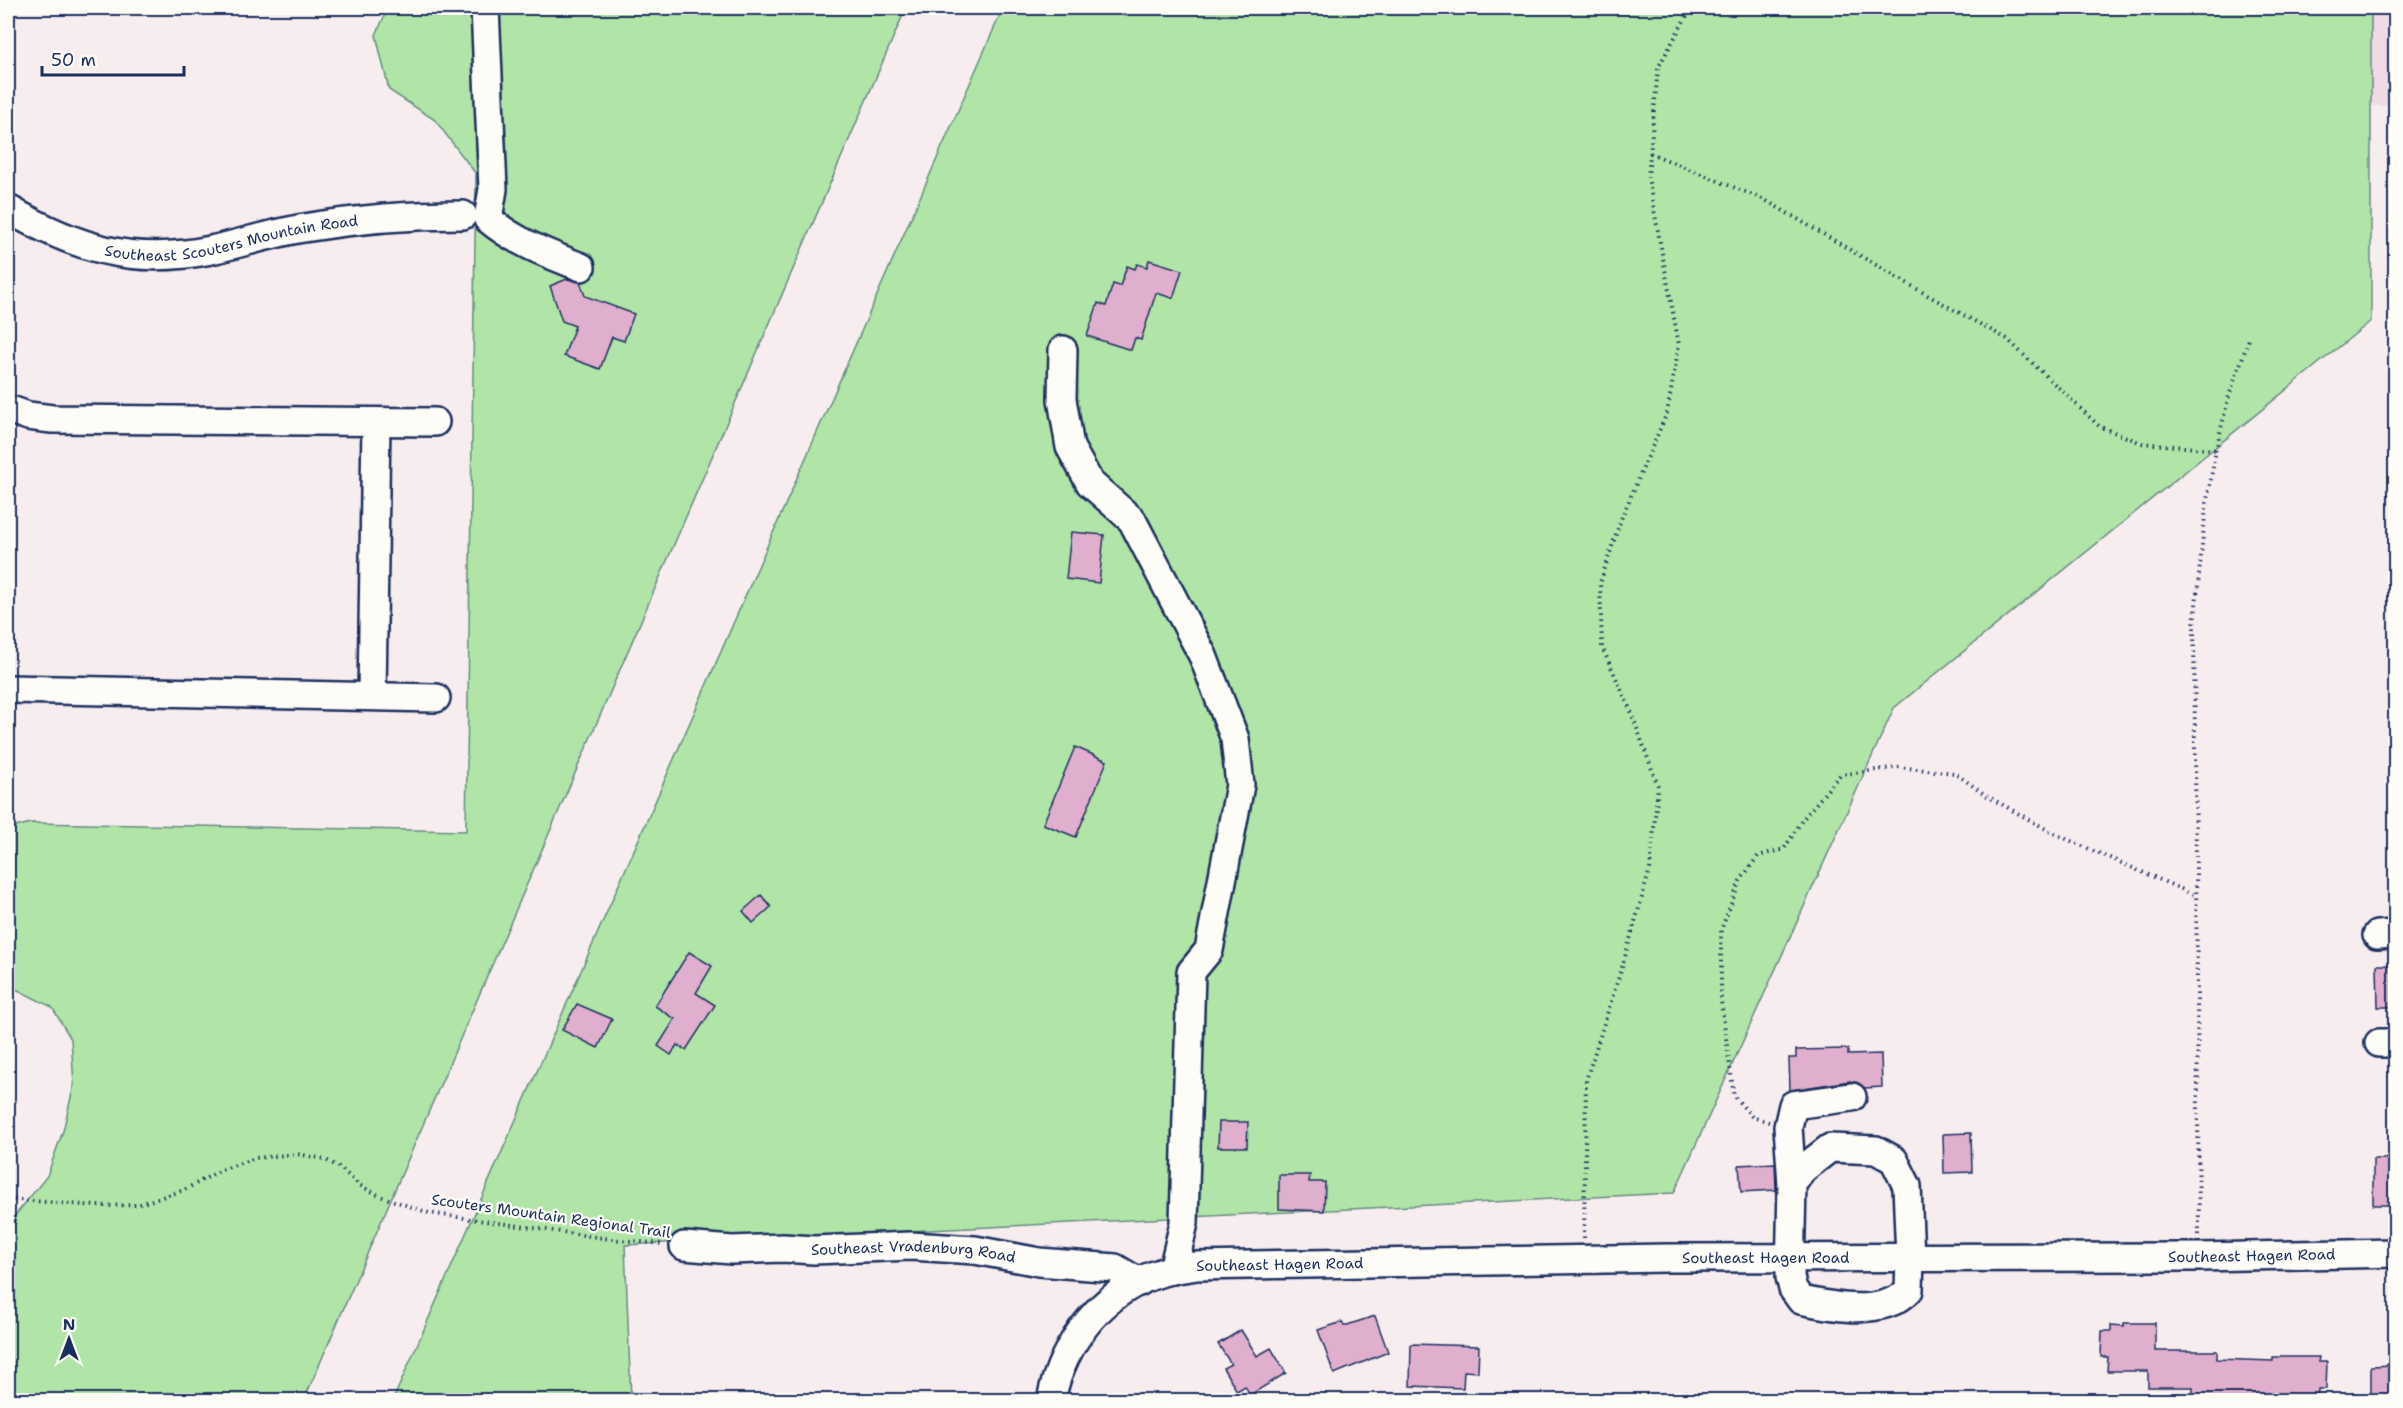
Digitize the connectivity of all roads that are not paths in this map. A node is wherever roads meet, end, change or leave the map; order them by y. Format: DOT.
graph roads {
  1 [pos="485,8"];
  2 [pos="8,209"];
  3 [pos="463,215"];
  4 [pos="581,267"];
  5 [pos="1063,351"];
  6 [pos="8,409"];
  7 [pos="376,422"];
  8 [pos="435,422"];
  9 [pos="8,689"];
  10 [pos="372,696"];
  11 [pos="436,698"];
  12 [pos="1852,1098"];
  13 [pos="1792,1184"];
  14 [pos="684,1246"];
  15 [pos="2396,1252"];
  16 [pos="1789,1257"];
  17 [pos="1910,1258"];
  18 [pos="1173,1270"];
  19 [pos="1139,1282"];
  20 [pos="1051,1401"];
  1 -- 4 [label="street"];
  2 -- 3 [label="street, Southeast Scouters Mountain Road"];
  5 -- 18 [label="street"];
  6 -- 7 [label="street"];
  7 -- 8 [label="street"];
  7 -- 10 [label="street"];
  9 -- 10 [label="street"];
  10 -- 11 [label="street"];
  12 -- 13 [label="street"];
  13 -- 16 [label="street"];
  13 -- 17 [label="street"];
  14 -- 19 [label="street, Southeast Vradenburg Road"];
  15 -- 17 [label="street, Southeast Hagen Road"];
  16 -- 17 [label="street, Southeast Hagen Road"];
  16 -- 17 [label="street"];
  16 -- 18 [label="street, Southeast Hagen Road"];
  18 -- 19 [label="street, Southeast Hagen Road"];
  19 -- 20 [label="street, Southeast Hagen Road"];
}
